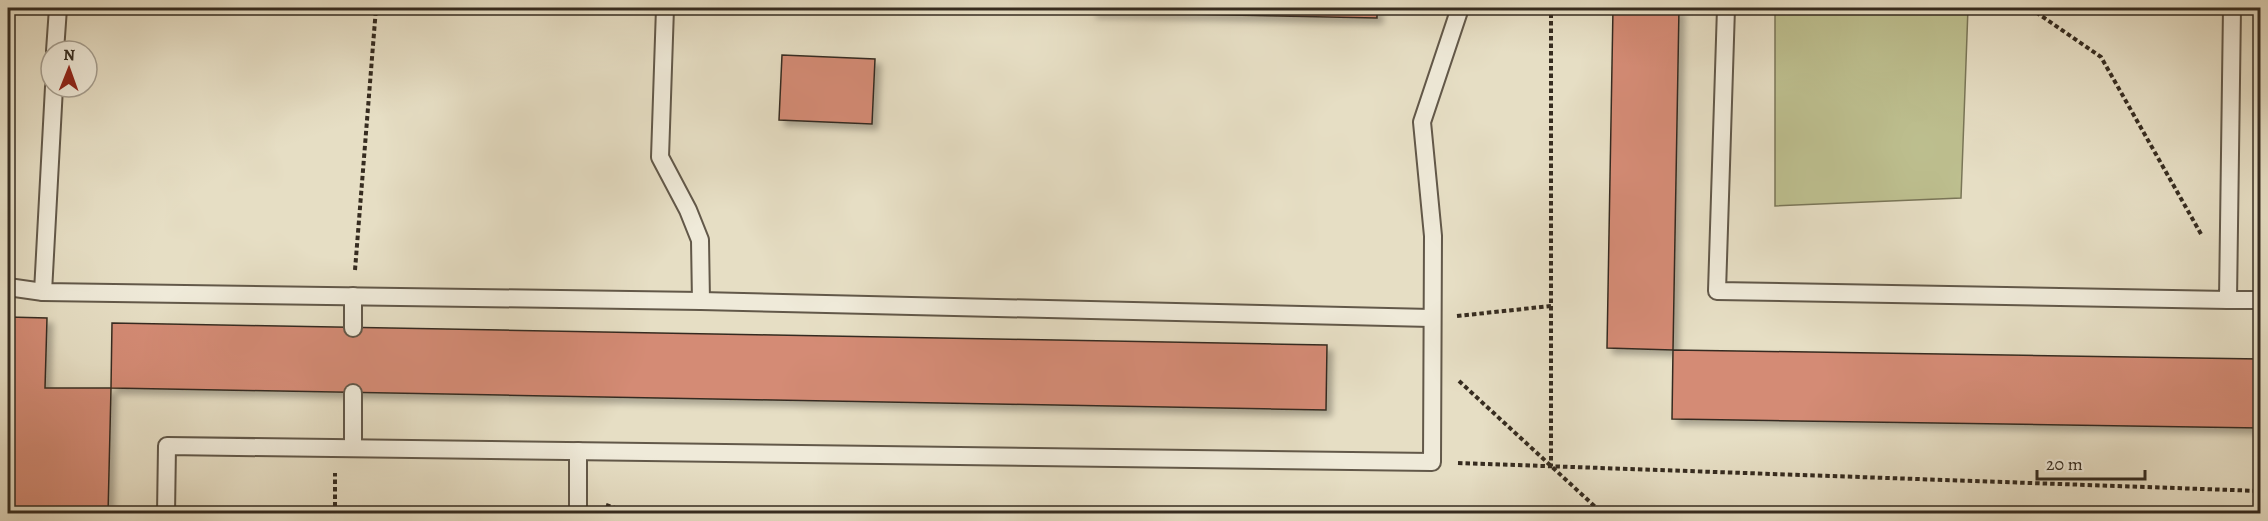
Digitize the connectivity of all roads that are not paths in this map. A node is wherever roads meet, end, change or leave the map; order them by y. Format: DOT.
graph roads {
  1 [pos="58,8"];
  2 [pos="665,8"];
  3 [pos="1460,8"];
  4 [pos="1726,8"];
  5 [pos="2232,8"];
  6 [pos="57,39"];
  7 [pos="53,99"];
  8 [pos="8,287"];
  9 [pos="43,292"];
  10 [pos="353,296"];
  11 [pos="2228,300"];
  12 [pos="2260,300"];
  13 [pos="701,301"];
  14 [pos="1431,318"];
  15 [pos="353,328"];
  16 [pos="353,393"];
  17 [pos="353,448"];
  18 [pos="578,451"];
  19 [pos="166,513"];
  20 [pos="578,513"];
  1 -- 6 [label="lane"];
  2 -- 13 [label="lane"];
  3 -- 14 [label="lane"];
  4 -- 11 [label="lane"];
  5 -- 11 [label="lane"];
  7 -- 9 [label="lane"];
  8 -- 9 [label="lane"];
  9 -- 10 [label="lane"];
  10 -- 13 [label="lane"];
  10 -- 15 [label="lane"];
  11 -- 12 [label="lane"];
  13 -- 14 [label="lane"];
  14 -- 18 [label="lane"];
  16 -- 17 [label="lane"];
  17 -- 18 [label="lane"];
  17 -- 19 [label="lane"];
  18 -- 20 [label="lane"];
}
